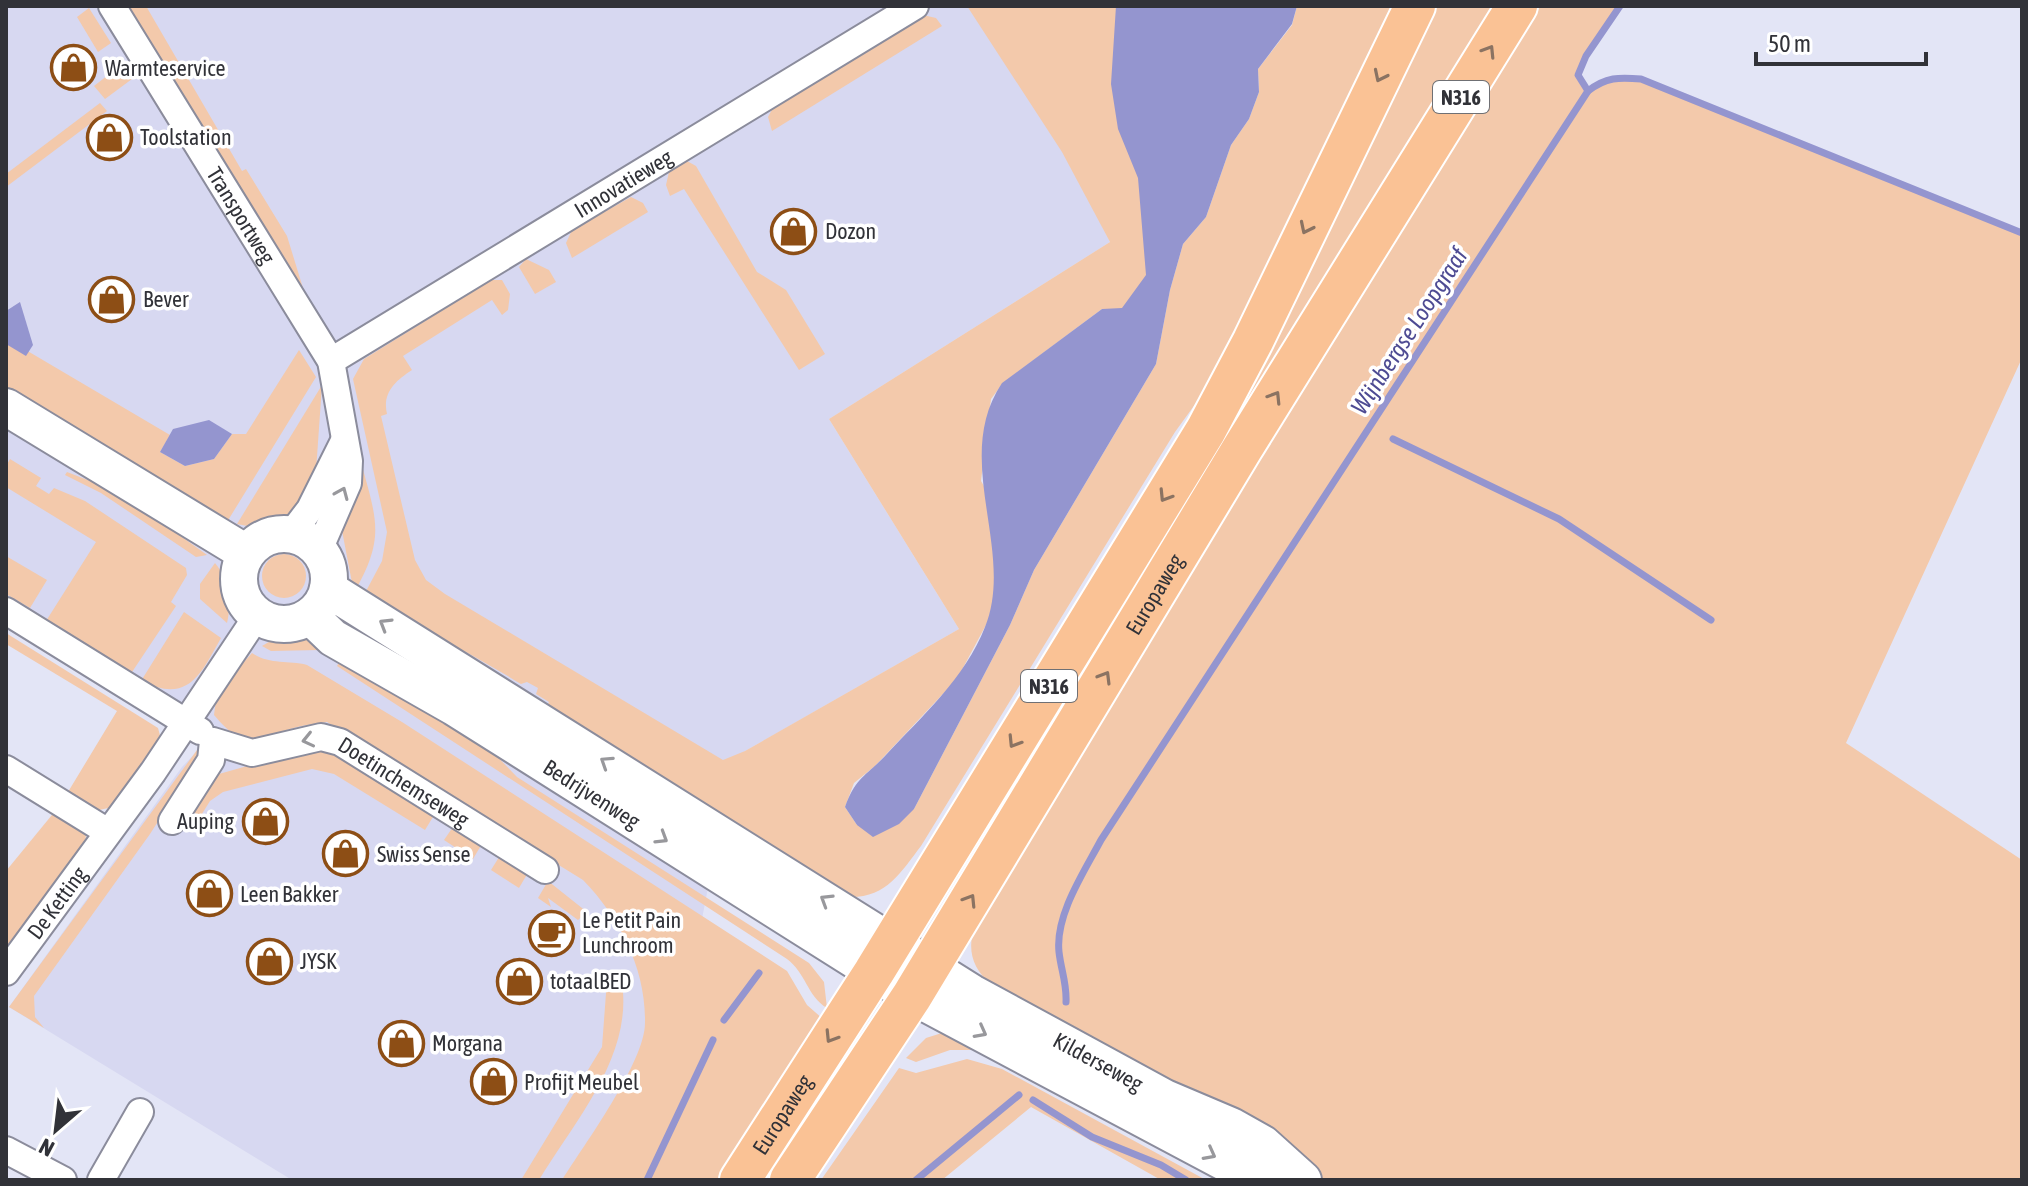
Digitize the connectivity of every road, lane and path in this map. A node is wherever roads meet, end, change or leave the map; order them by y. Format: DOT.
graph roads {
  1 [pos="112,6"];
  2 [pos="915,6"];
  3 [pos="1415,6"];
  4 [pos="1517,6"];
  5 [pos="331,361"];
  6 [pos="6,407"];
  7 [pos="305,542"];
  8 [pos="246,553"];
  9 [pos="319,603"];
  10 [pos="6,611"];
  11 [pos="257,616"];
  12 [pos="186,721"];
  13 [pos="213,741"];
  14 [pos="252,753"];
  15 [pos="6,769"];
  16 [pos="198,781"];
  17 [pos="172,821"];
  18 [pos="108,832"];
  19 [pos="545,870"];
  20 [pos="883,956"];
  21 [pos="6,972"];
  22 [pos="921,981"];
  23 [pos="140,1112"];
  24 [pos="6,1150"];
  25 [pos="63,1180"];
  26 [pos="101,1180"];
  27 [pos="740,1180"];
  28 [pos="790,1180"];
  29 [pos="1258,1180"];
  30 [pos="1303,1180"];
  1 -- 5 [label="street, Transportweg"];
  2 -- 5 [label="street, Innovatieweg"];
  3 -- 20 [label="main road, Europaweg / N316, one-way"];
  22 -- 4 [label="main road, Europaweg / N316, one-way"];
  5 -- 7 [label="street, Transportweg"];
  6 -- 8 [label="main road"];
  7 -- 8 [label="main road"];
  7 -- 9 [label="main road"];
  8 -- 11 [label="main road"];
  9 -- 11 [label="main road"];
  9 -- 20 [label="main road, Bedrijvenweg"];
  10 -- 12 [label="street"];
  11 -- 12 [label="street"];
  12 -- 13 [label="street"];
  12 -- 18 [label="street, De Ketting"];
  13 -- 14 [label="street"];
  13 -- 16 [label="street, Doetinchemseweg"];
  14 -- 16 [label="street, Doetinchemseweg"];
  19 -- 14 [label="street, Doetinchemseweg, one-way"];
  15 -- 18 [label="street"];
  16 -- 17 [label="street, Doetinchemseweg"];
  18 -- 21 [label="street, De Ketting"];
  20 -- 22 [label="main road, Kilderseweg"];
  20 -- 27 [label="main road, Europaweg / N316, one-way"];
  22 -- 28 [label="main road, Europaweg / N316"];
  22 -- 29 [label="main road, Kilderseweg, one-way"];
  22 -- 30 [label="main road, Kilderseweg"];
  23 -- 26 [label="street"];
  24 -- 25 [label="street"];
}
